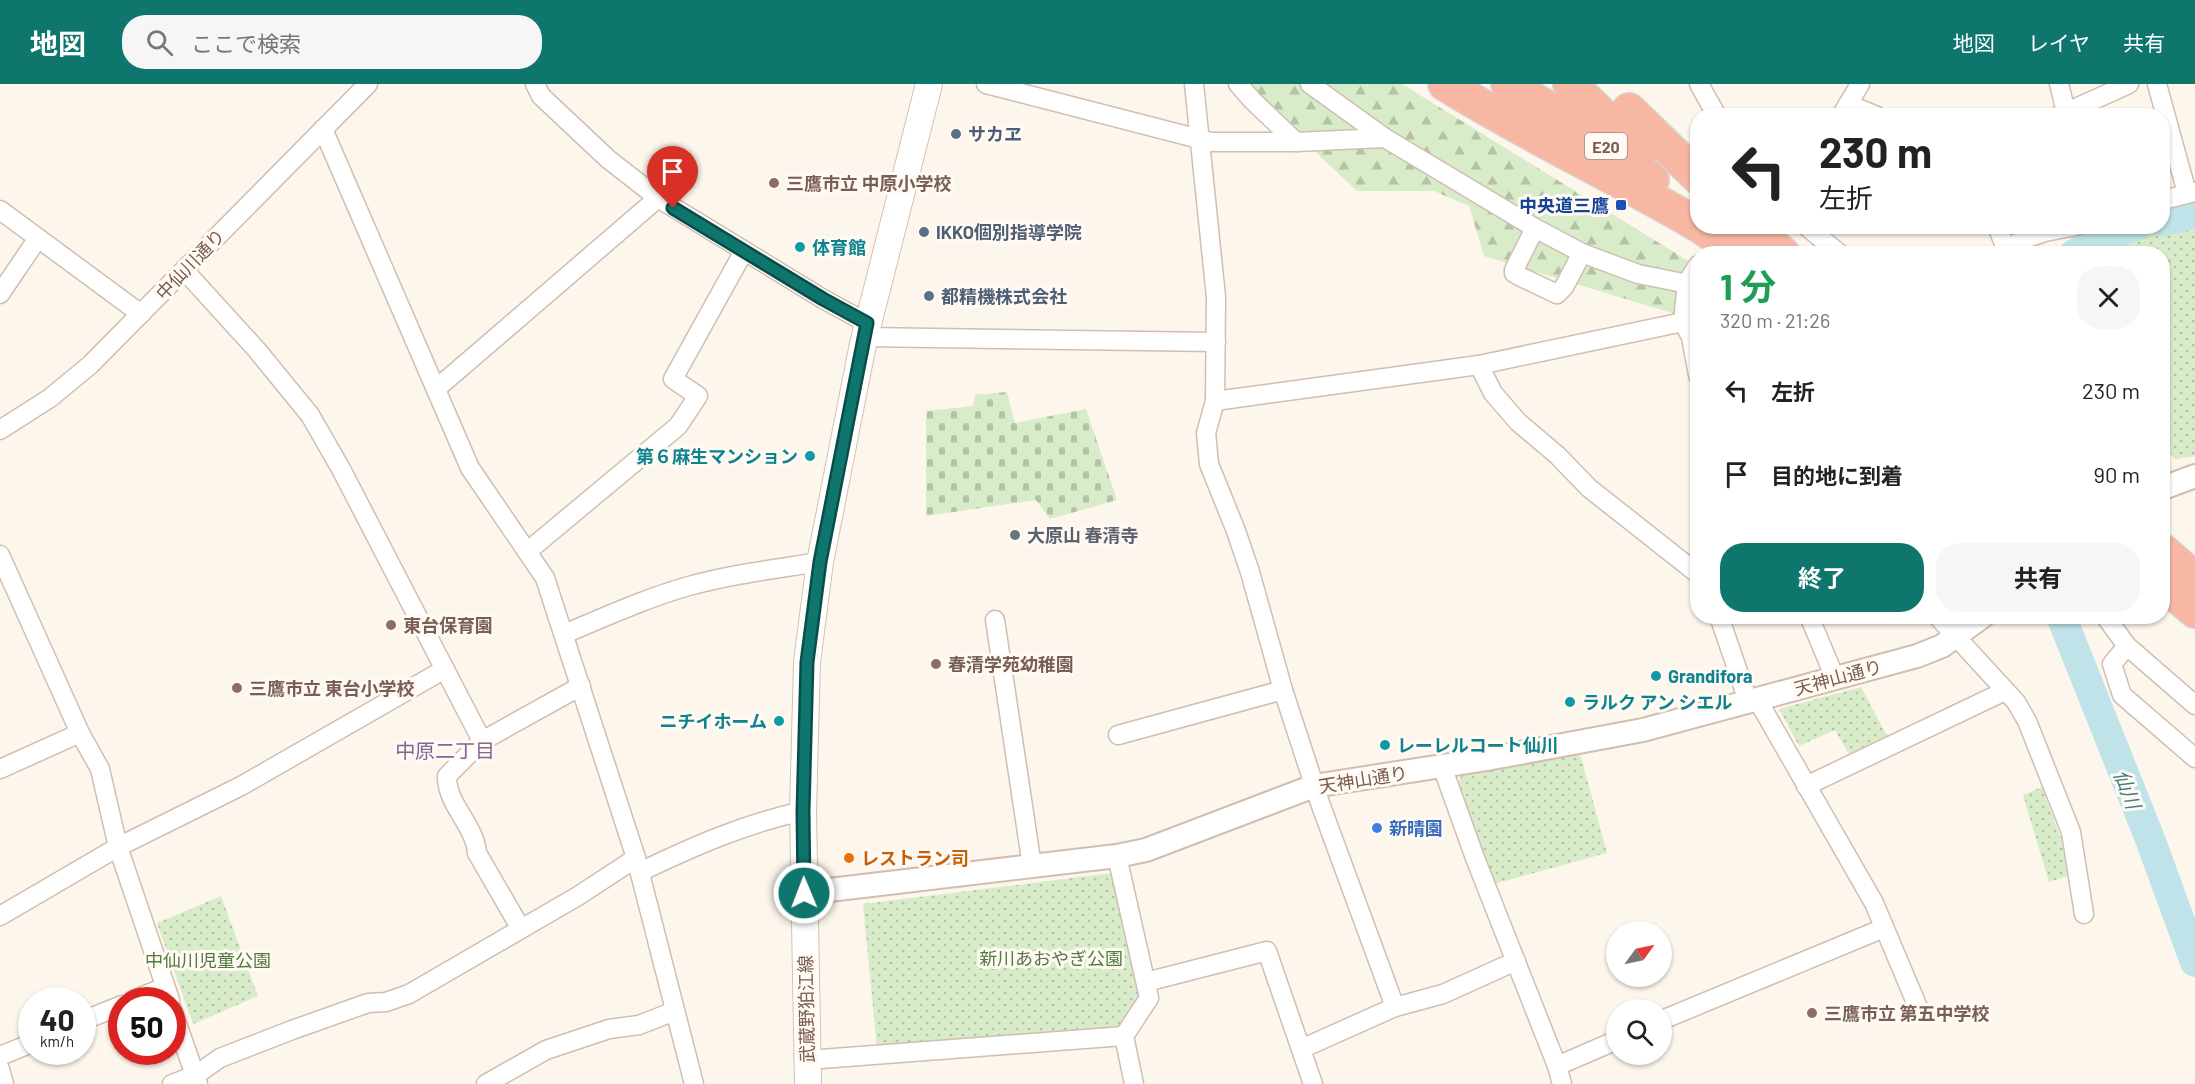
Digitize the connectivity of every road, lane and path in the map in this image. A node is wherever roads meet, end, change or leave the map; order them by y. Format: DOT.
graph roads {
  1 [pos="368,84"];
  2 [pos="535,84"];
  3 [pos="929,84"];
  4 [pos="986,84"];
  5 [pos="1194,84"];
  6 [pos="1238,84"];
  7 [pos="1310,84"];
  8 [pos="1445,84"];
  9 [pos="1508,84"];
  10 [pos="1570,84"];
  11 [pos="1602,84"];
  12 [pos="1860,84"];
  13 [pos="2059,84"];
  14 [pos="2130,84"];
  15 [pos="2157,84"];
  16 [pos="1703,87"];
  17 [pos="1713,108"];
  18 [pos="1846,108"];
  19 [pos="2063,108"];
  20 [pos="2077,108"];
  21 [pos="2164,108"];
  22 [pos="2170,126"];
  23 [pos="323,129"];
  24 [pos="1200,138"];
  25 [pos="1385,138"];
  26 [pos="1296,142"];
  27 [pos="1690,169"];
  28 [pos="2191,193"];
  29 [pos="658,198"];
  30 [pos="2170,198"];
  31 [pos="1690,202"];
  32 [pos="0,210"];
  33 [pos="1690,211"];
  34 [pos="1690,221"];
  35 [pos="1535,228"];
  36 [pos="1712,234"];
  37 [pos="1719,234"];
  38 [pos="1723,234"];
  39 [pos="1760,234"];
  40 [pos="1816,234"];
  41 [pos="2038,234"];
  42 [pos="38,238"];
  43 [pos="1730,246"];
  44 [pos="1734,246"];
  45 [pos="1735,246"];
  46 [pos="1774,246"];
  47 [pos="1830,246"];
  48 [pos="2011,246"];
  49 [pos="744,251"];
  50 [pos="1582,253"];
  51 [pos="184,270"];
  52 [pos="1690,285"];
  53 [pos="0,294"];
  54 [pos="141,314"];
  55 [pos="866,330"];
  56 [pos="1690,333"];
  57 [pos="1216,342"];
  58 [pos="1479,365"];
  59 [pos="436,389"];
  60 [pos="1215,401"];
  61 [pos="0,430"];
  62 [pos="2195,476"];
  63 [pos="2170,485"];
  64 [pos="528,550"];
  65 [pos="0,555"];
  66 [pos="2170,557"];
  67 [pos="820,562"];
  68 [pos="1690,568"];
  69 [pos="2195,579"];
  70 [pos="2170,590"];
  71 [pos="2195,611"];
  72 [pos="995,620"];
  73 [pos="1722,624"];
  74 [pos="1812,624"];
  75 [pos="1944,624"];
  76 [pos="1973,624"];
  77 [pos="2111,624"];
  78 [pos="564,634"];
  79 [pos="1956,637"];
  80 [pos="2127,646"];
  81 [pos="445,669"];
  82 [pos="1835,678"];
  83 [pos="581,686"];
  84 [pos="1283,690"];
  85 [pos="2005,691"];
  86 [pos="1753,700"];
  87 [pos="2195,705"];
  88 [pos="80,733"];
  89 [pos="1118,735"];
  90 [pos="482,741"];
  91 [pos="2195,758"];
  92 [pos="1442,766"];
  93 [pos="0,769"];
  94 [pos="1314,786"];
  95 [pos="1806,786"];
  96 [pos="803,811"];
  97 [pos="118,847"];
  98 [pos="1116,856"];
  99 [pos="638,865"];
  100 [pos="1032,866"];
  101 [pos="804,893"];
  102 [pos="2084,914"];
  103 [pos="0,916"];
  104 [pos="1884,928"];
  105 [pos="521,929"];
  106 [pos="1516,961"];
  107 [pos="1146,982"];
  108 [pos="165,987"];
  109 [pos="1395,1007"];
  110 [pos="675,1011"];
  111 [pos="1920,1012"];
  112 [pos="1672,1016"];
  113 [pos="1124,1036"];
  114 [pos="1606,1045"];
  115 [pos="18,1049"];
  116 [pos="186,1049"];
  117 [pos="1301,1049"];
  118 [pos="0,1056"];
  119 [pos="1557,1066"];
  120 [pos="0,1069"];
  121 [pos="808,1072"];
  122 [pos="197,1080"];
  123 [pos="4,1084"];
  124 [pos="171,1084"];
  125 [pos="486,1084"];
  126 [pos="694,1084"];
  127 [pos="1134,1084"];
  128 [pos="1313,1084"];
  129 [pos="1562,1084"];
  1 -- 23 [label="street, 中仙川通り"];
  2 -- 29 [label="street"];
  3 -- 55 [label="main road, 武蔵野狛江線"];
  4 -- 24 [label="street"];
  5 -- 24 [label="street"];
  6 -- 26 [label="street"];
  7 -- 25 [label="street"];
  8 -- 34 [label="highway"];
  9 -- 33 [label="highway, E20"];
  10 -- 31 [label="highway"];
  11 -- 27 [label="highway, E20"];
  12 -- 18 [label="street"];
  13 -- 19 [label="street"];
  14 -- 20 [label="street"];
  15 -- 21 [label="street"];
  16 -- 17 [label="street"];
  22 -- 28 [label="street"];
  23 -- 51 [label="street, 中仙川通り"];
  23 -- 59 [label="street"];
  24 -- 26 [label="street"];
  24 -- 57 [label="street"];
  25 -- 26 [label="street"];
  25 -- 35 [label="street"];
  28 -- 30 [label="street"];
  29 -- 49 [label="street"];
  29 -- 59 [label="street"];
  32 -- 42 [label="street"];
  35 -- 50 [label="street"];
  35 -- 50 [label="street"];
  36 -- 43 [label="highway"];
  37 -- 44 [label="highway"];
  38 -- 45 [label="highway"];
  39 -- 46 [label="highway"];
  40 -- 47 [label="street"];
  41 -- 48 [label="street"];
  42 -- 53 [label="street"];
  42 -- 54 [label="street"];
  49 -- 55 [label="street"];
  49 -- 64 [label="street"];
  50 -- 52 [label="street"];
  51 -- 54 [label="street, 中仙川通り"];
  51 -- 81 [label="street"];
  54 -- 61 [label="street, 中仙川通り"];
  55 -- 57 [label="street"];
  55 -- 67 [label="main road, 武蔵野狛江線"];
  56 -- 58 [label="street"];
  57 -- 60 [label="street"];
  58 -- 60 [label="street"];
  58 -- 68 [label="street"];
  59 -- 64 [label="street"];
  60 -- 84 [label="street"];
  62 -- 63 [label="street"];
  64 -- 78 [label="street"];
  65 -- 88 [label="street"];
  66 -- 69 [label="highway"];
  67 -- 78 [label="street"];
  67 -- 96 [label="main road, 武蔵野狛江線"];
  70 -- 71 [label="highway"];
  72 -- 100 [label="street"];
  73 -- 86 [label="street"];
  74 -- 82 [label="street"];
  75 -- 79 [label="street"];
  76 -- 79 [label="street, 天神山通り"];
  77 -- 80 [label="street"];
  78 -- 83 [label="street"];
  79 -- 82 [label="street, 天神山通り"];
  79 -- 85 [label="street"];
  80 -- 87 [label="street"];
  80 -- 91 [label="street"];
  81 -- 90 [label="street"];
  81 -- 97 [label="street"];
  82 -- 86 [label="street, 天神山通り"];
  83 -- 90 [label="street"];
  83 -- 99 [label="street"];
  84 -- 89 [label="street"];
  84 -- 94 [label="street"];
  85 -- 95 [label="street"];
  85 -- 102 [label="street"];
  86 -- 92 [label="street, 天神山通り"];
  86 -- 95 [label="street"];
  88 -- 93 [label="street"];
  88 -- 97 [label="street"];
  90 -- 105 [label="street"];
  92 -- 94 [label="street, 天神山通り"];
  92 -- 106 [label="street"];
  94 -- 98 [label="street, 天神山通り"];
  94 -- 109 [label="street"];
  95 -- 104 [label="street"];
  96 -- 99 [label="street"];
  96 -- 101 [label="main road, 武蔵野狛江線"];
  97 -- 103 [label="street"];
  97 -- 108 [label="street"];
  98 -- 100 [label="street, 天神山通り"];
  98 -- 107 [label="street"];
  99 -- 105 [label="street"];
  99 -- 110 [label="street"];
  100 -- 101 [label="street, 天神山通り"];
  101 -- 121 [label="main road, 武蔵野狛江線"];
  104 -- 111 [label="street"];
  104 -- 112 [label="street"];
  105 -- 122 [label="street"];
  106 -- 109 [label="street"];
  106 -- 119 [label="street"];
  107 -- 113 [label="street"];
  107 -- 117 [label="street"];
  109 -- 117 [label="street"];
  110 -- 125 [label="street"];
  110 -- 126 [label="street"];
  113 -- 121 [label="street"];
  113 -- 127 [label="street"];
  114 -- 119 [label="street"];
  115 -- 118 [label="street"];
  116 -- 122 [label="street"];
  117 -- 128 [label="street"];
  119 -- 129 [label="street"];
  120 -- 123 [label="street"];
  122 -- 124 [label="street"];
}
